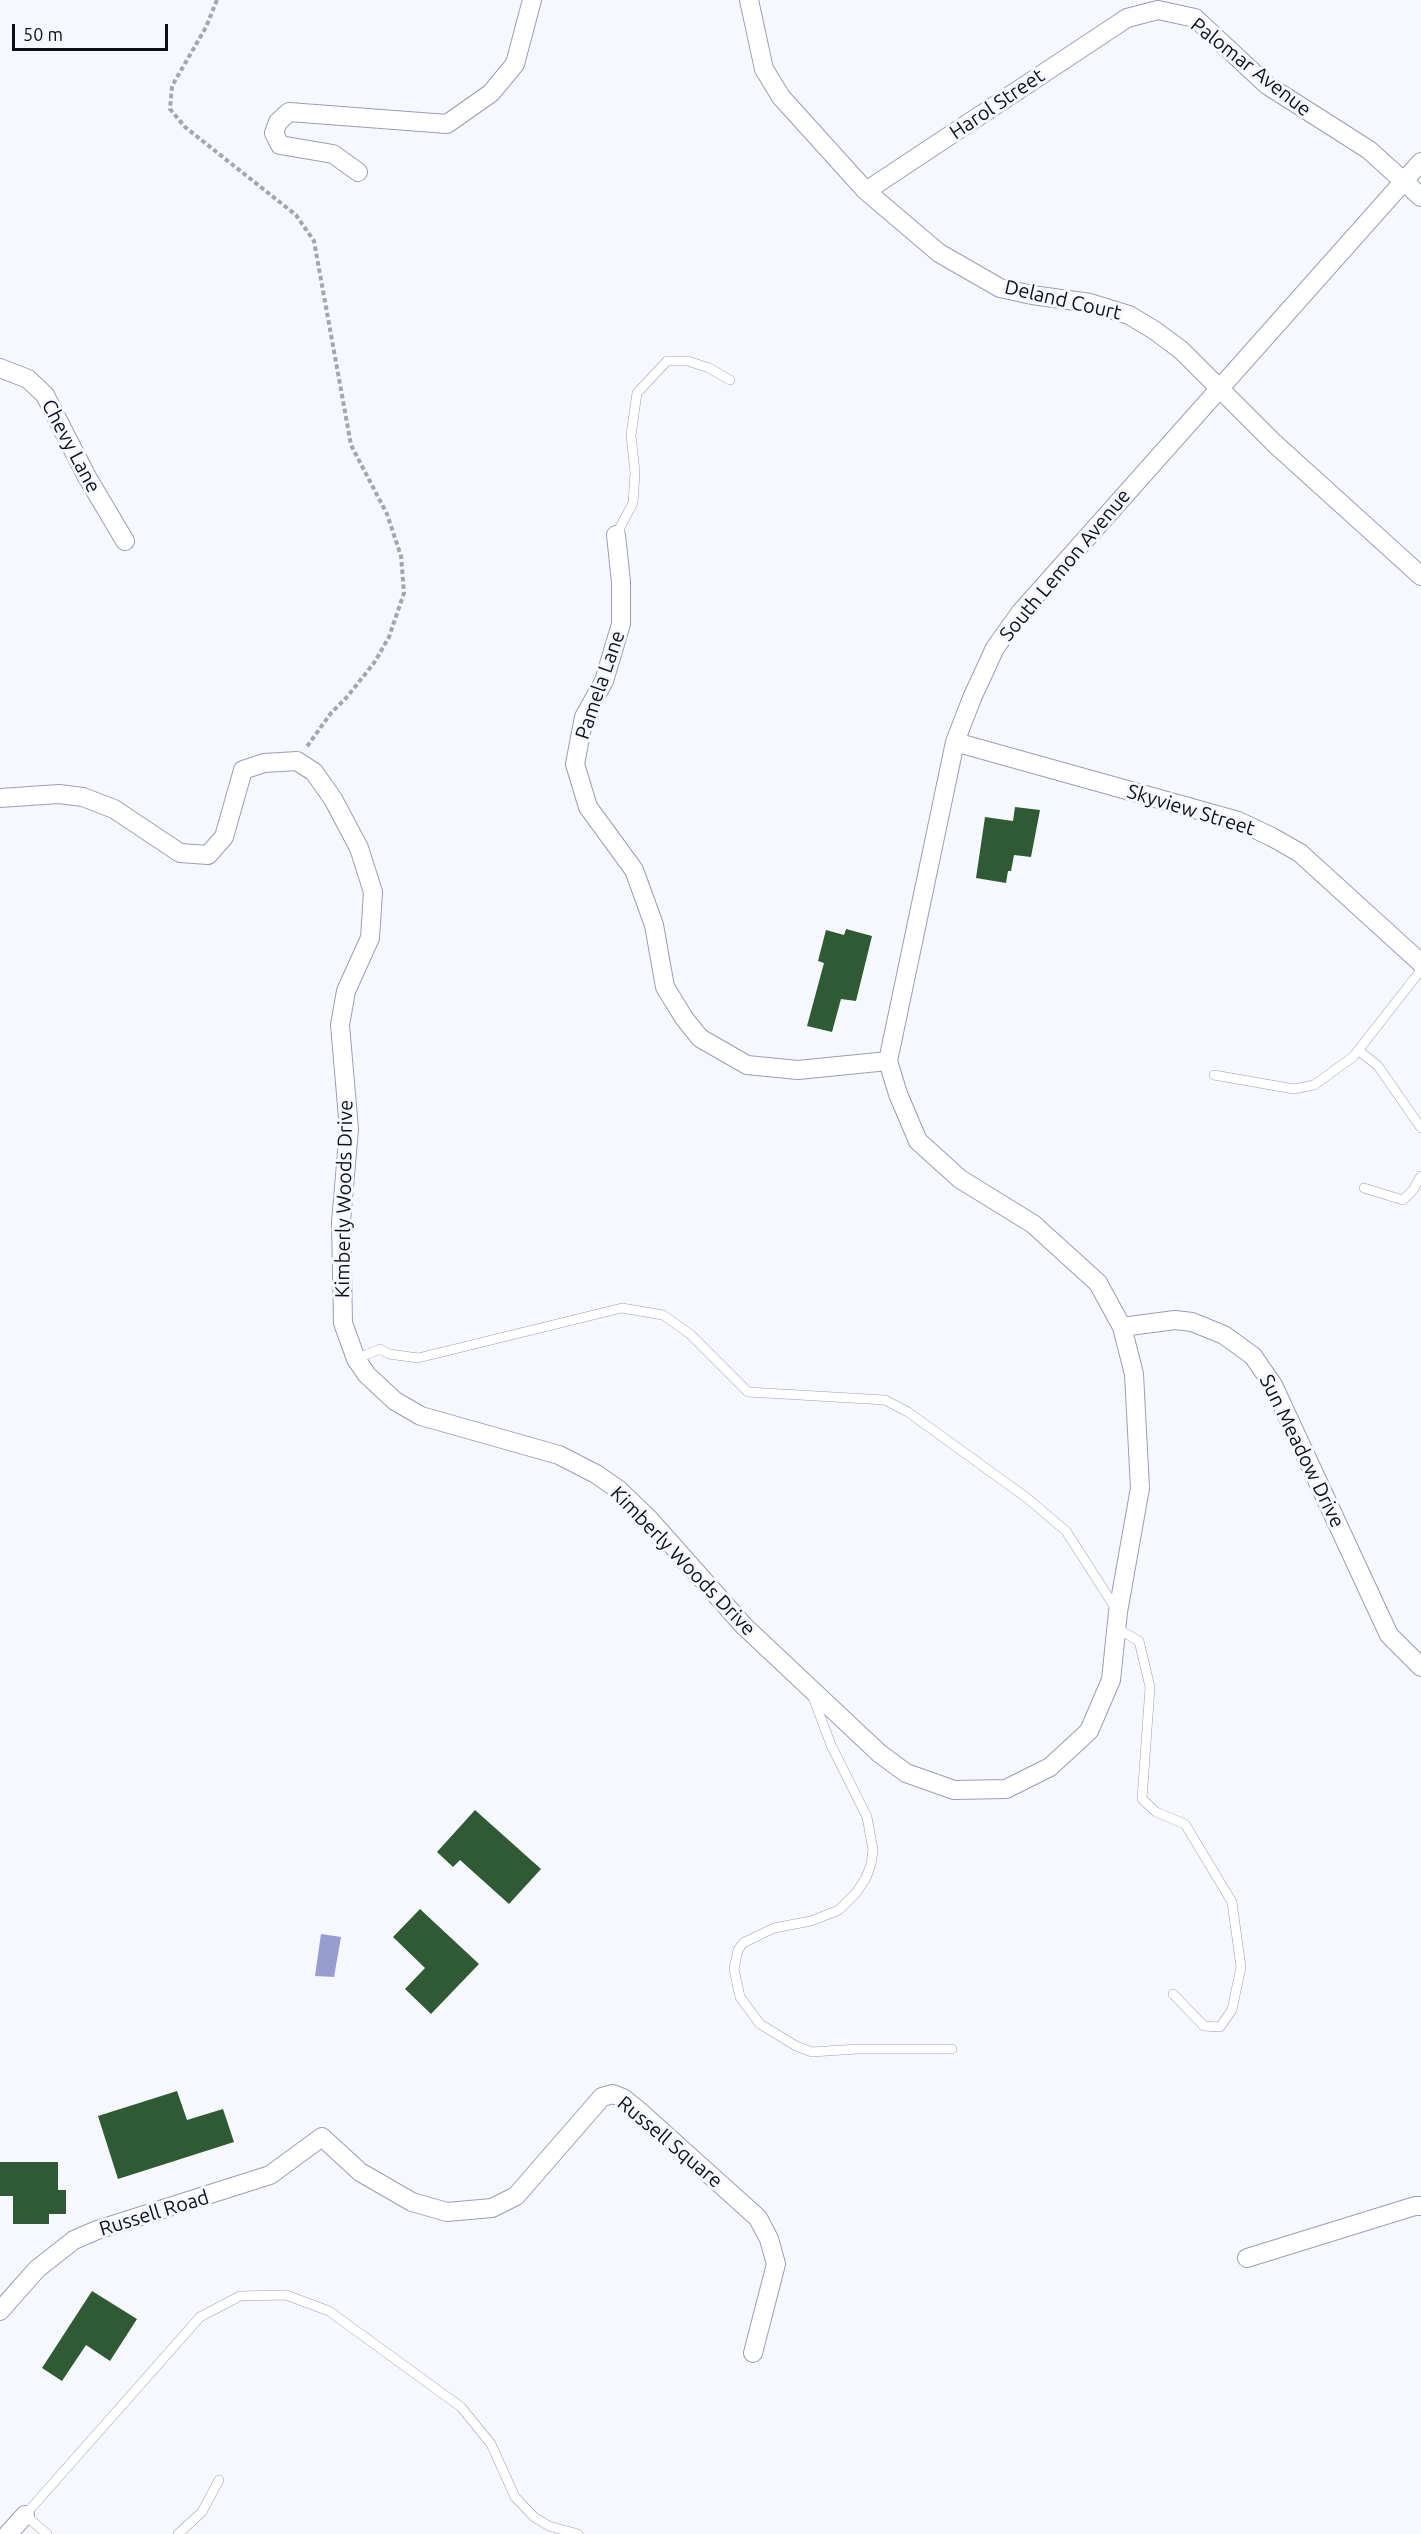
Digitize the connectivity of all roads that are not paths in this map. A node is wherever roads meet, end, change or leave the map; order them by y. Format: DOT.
graph roads {
  1 [pos="532,0"];
  2 [pos="749,0"];
  3 [pos="1127,18"];
  4 [pos="1421,162"];
  5 [pos="358,172"];
  6 [pos="1403,181"];
  7 [pos="866,191"];
  8 [pos="1421,197"];
  9 [pos="0,368"];
  10 [pos="730,380"];
  11 [pos="1219,387"];
  12 [pos="616,535"];
  13 [pos="125,541"];
  14 [pos="1421,576"];
  15 [pos="955,742"];
  16 [pos="0,798"];
  17 [pos="1421,963"];
  18 [pos="1421,970"];
  19 [pos="1358,1050"];
  20 [pos="888,1061"];
  21 [pos="1214,1075"];
  22 [pos="1421,1128"];
  23 [pos="1421,1176"];
  24 [pos="1364,1188"];
  25 [pos="1122,1327"];
  26 [pos="357,1359"];
  27 [pos="1117,1620"];
  28 [pos="1421,1667"];
  29 [pos="810,1690"];
  30 [pos="1173,1994"];
  31 [pos="952,2049"];
  32 [pos="322,2137"];
  33 [pos="1421,2206"];
  34 [pos="1247,2258"];
  35 [pos="0,2312"];
  36 [pos="753,2353"];
  37 [pos="219,2480"];
  38 [pos="26,2514"];
  39 [pos="9,2534"];
  40 [pos="47,2534"];
  41 [pos="178,2534"];
  42 [pos="578,2534"];
  1 -- 5 [label="street"];
  2 -- 7 [label="street, Deland Court"];
  3 -- 6 [label="street, Palomar Avenue"];
  3 -- 7 [label="street, Harol Street"];
  4 -- 6 [label="street, South Lemon Avenue"];
  6 -- 8 [label="street, Palomar Avenue"];
  6 -- 11 [label="street, South Lemon Avenue"];
  7 -- 11 [label="street, Deland Court"];
  9 -- 13 [label="street, Chevy Lane"];
  10 -- 12 [label="lane"];
  11 -- 14 [label="street, Deland Court"];
  11 -- 15 [label="street, South Lemon Avenue"];
  12 -- 20 [label="street, Pamela Lane"];
  15 -- 17 [label="street, Skyview Street"];
  15 -- 20 [label="street, South Lemon Avenue"];
  16 -- 26 [label="street, Kimberly Woods Drive"];
  18 -- 19 [label="lane"];
  19 -- 21 [label="lane"];
  19 -- 22 [label="lane"];
  20 -- 25 [label="street, Kimberly Woods Drive"];
  23 -- 24 [label="lane"];
  25 -- 27 [label="street, Kimberly Woods Drive"];
  25 -- 28 [label="street, Sun Meadow Drive"];
  26 -- 27 [label="lane"];
  26 -- 29 [label="street, Kimberly Woods Drive"];
  27 -- 29 [label="street, Kimberly Woods Drive"];
  27 -- 30 [label="lane"];
  29 -- 31 [label="lane"];
  32 -- 35 [label="street, Russell Road"];
  32 -- 36 [label="street, Russell Square"];
  33 -- 34 [label="street"];
  37 -- 41 [label="lane"];
  38 -- 39 [label="street"];
  38 -- 40 [label="lane"];
  38 -- 42 [label="lane"];
}
